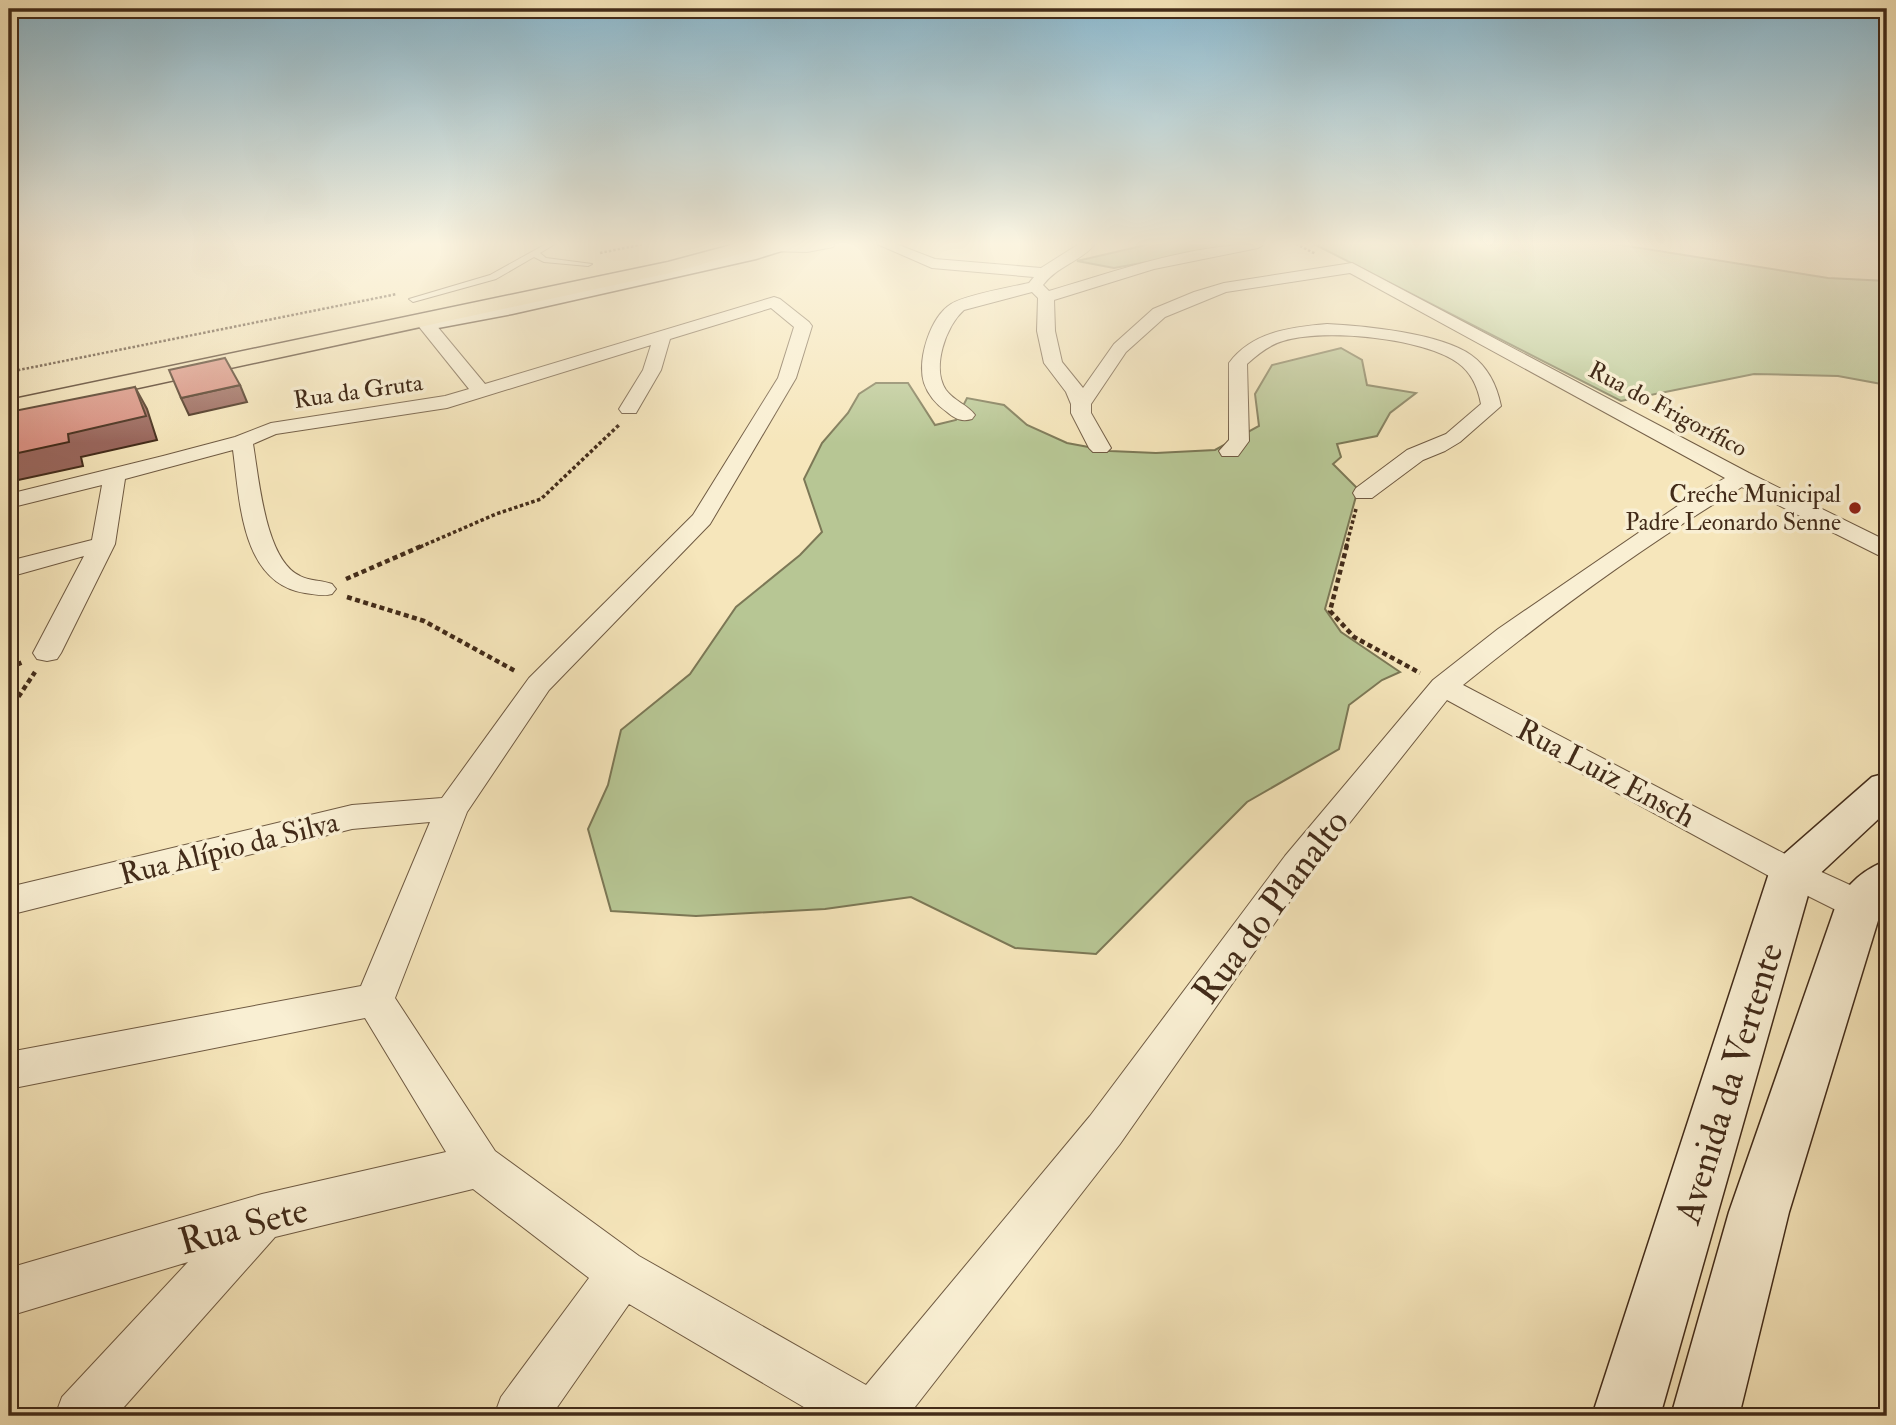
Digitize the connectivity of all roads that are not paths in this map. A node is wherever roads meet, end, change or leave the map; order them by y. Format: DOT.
graph roads {
  1 [pos="446,310"];
  2 [pos="498,310"];
  3 [pos="747,310"];
  4 [pos="784,310"];
  5 [pos="951,310"];
  6 [pos="1044,310"];
  7 [pos="1167,310"];
  8 [pos="1430,310"];
  9 [pos="425,323"];
  10 [pos="662,337"];
  11 [pos="1507,352"];
  12 [pos="1464,358"];
  13 [pos="481,391"];
  14 [pos="1081,404"];
  15 [pos="629,409"];
  16 [pos="10,412"];
  17 [pos="965,415"];
  18 [pos="242,441"];
  19 [pos="1100,448"];
  20 [pos="1230,451"];
  21 [pos="115,474"];
  22 [pos="1741,478"];
  23 [pos="1364,493"];
  24 [pos="9,501"];
  25 [pos="103,544"];
  26 [pos="1887,550"];
  27 [pos="9,569"];
  28 [pos="323,589"];
  29 [pos="47,653"];
  30 [pos="1443,686"];
  31 [pos="1887,787"];
  32 [pos="452,809"];
  33 [pos="1792,873"];
  34 [pos="1873,891"];
  35 [pos="9,901"];
  36 [pos="374,1000"];
  37 [pos="9,1070"];
  38 [pos="479,1166"];
  39 [pos="262,1217"];
  40 [pos="622,1273"];
  41 [pos="9,1292"];
  42 [pos="81,1416"];
  43 [pos="520,1416"];
  44 [pos="869,1416"];
  45 [pos="875,1416"];
  46 [pos="1626,1416"];
  47 [pos="1705,1416"];
  1 -- 16 [label="highway"];
  2 -- 9 [label="street"];
  3 -- 10 [label="street, Rua da Gruta"];
  4 -- 32 [label="street, Rua da Gruta"];
  5 -- 17 [label="street"];
  6 -- 14 [label="street"];
  7 -- 14 [label="street, Rua do Frigorífico"];
  8 -- 11 [label="street, Rua do Frigorífico"];
  9 -- 13 [label="street, Rua da Gruta"];
  9 -- 16 [label="street"];
  10 -- 13 [label="street, Rua da Gruta"];
  10 -- 15 [label="street"];
  11 -- 12 [label="street"];
  11 -- 22 [label="street, Rua do Frigorífico"];
  12 -- 20 [label="street"];
  12 -- 23 [label="street"];
  13 -- 18 [label="street, Rua da Gruta"];
  14 -- 19 [label="street"];
  18 -- 21 [label="street, Rua da Gruta"];
  18 -- 28 [label="street"];
  21 -- 24 [label="street, Rua da Gruta"];
  21 -- 25 [label="street"];
  22 -- 26 [label="street, Rua do Frigorífico"];
  22 -- 30 [label="street, Rua do Planalto"];
  25 -- 27 [label="street"];
  25 -- 29 [label="street"];
  30 -- 33 [label="street, Rua Luiz Ensch"];
  30 -- 45 [label="street, Rua do Planalto"];
  31 -- 33 [label="street"];
  32 -- 35 [label="street, Rua Alípio da Silva"];
  32 -- 36 [label="street"];
  33 -- 34 [label="street, Rua Luiz Ensch"];
  33 -- 46 [label="street, Avenida da Vertente"];
  34 -- 47 [label="street"];
  36 -- 37 [label="street"];
  36 -- 38 [label="street"];
  38 -- 39 [label="street, Rua Sete"];
  38 -- 40 [label="street"];
  39 -- 41 [label="street, Rua Sete"];
  39 -- 42 [label="street"];
  40 -- 43 [label="street"];
  40 -- 44 [label="street"];
}
